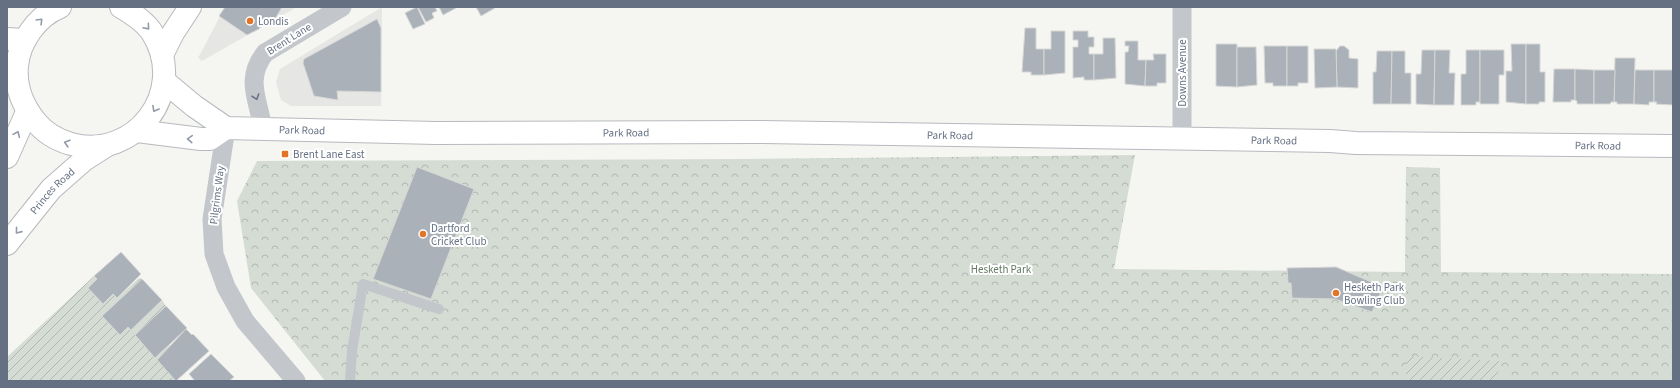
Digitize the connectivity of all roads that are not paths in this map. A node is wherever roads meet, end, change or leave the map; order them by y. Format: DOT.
graph roads {
  1 [pos="60,7"];
  2 [pos="121,7"];
  3 [pos="190,7"];
  4 [pos="342,7"];
  5 [pos="1182,7"];
  6 [pos="16,39"];
  7 [pos="162,55"];
  8 [pos="12,80"];
  9 [pos="164,81"];
  10 [pos="27,112"];
  11 [pos="226,128"];
  12 [pos="264,130"];
  13 [pos="137,131"];
  14 [pos="1182,139"];
  15 [pos="106,146"];
  16 [pos="1673,146"];
  17 [pos="7,157"];
  18 [pos="7,244"];
  19 [pos="439,309"];
  20 [pos="296,381"];
  21 [pos="350,381"];
  6 -- 1 [label="main road, one-way"];
  2 -- 7 [label="main road, one-way"];
  3 -- 7 [label="main road"];
  4 -- 12 [label="street, Brent Lane, one-way"];
  5 -- 14 [label="street, Downs Avenue"];
  6 -- 8 [label="main road"];
  7 -- 9 [label="main road"];
  8 -- 10 [label="main road"];
  9 -- 11 [label="main road"];
  9 -- 13 [label="main road, one-way"];
  15 -- 10 [label="main road, one-way"];
  17 -- 10 [label="main road, one-way"];
  11 -- 12 [label="main road, Park Road"];
  11 -- 13 [label="main road, one-way"];
  11 -- 20 [label="street, Pilgrims Way"];
  12 -- 14 [label="main road, Park Road"];
  13 -- 15 [label="main road"];
  14 -- 16 [label="main road, Park Road"];
  15 -- 18 [label="main road, Princes Road, one-way"];
  19 -- 21 [label="lane"];
}
